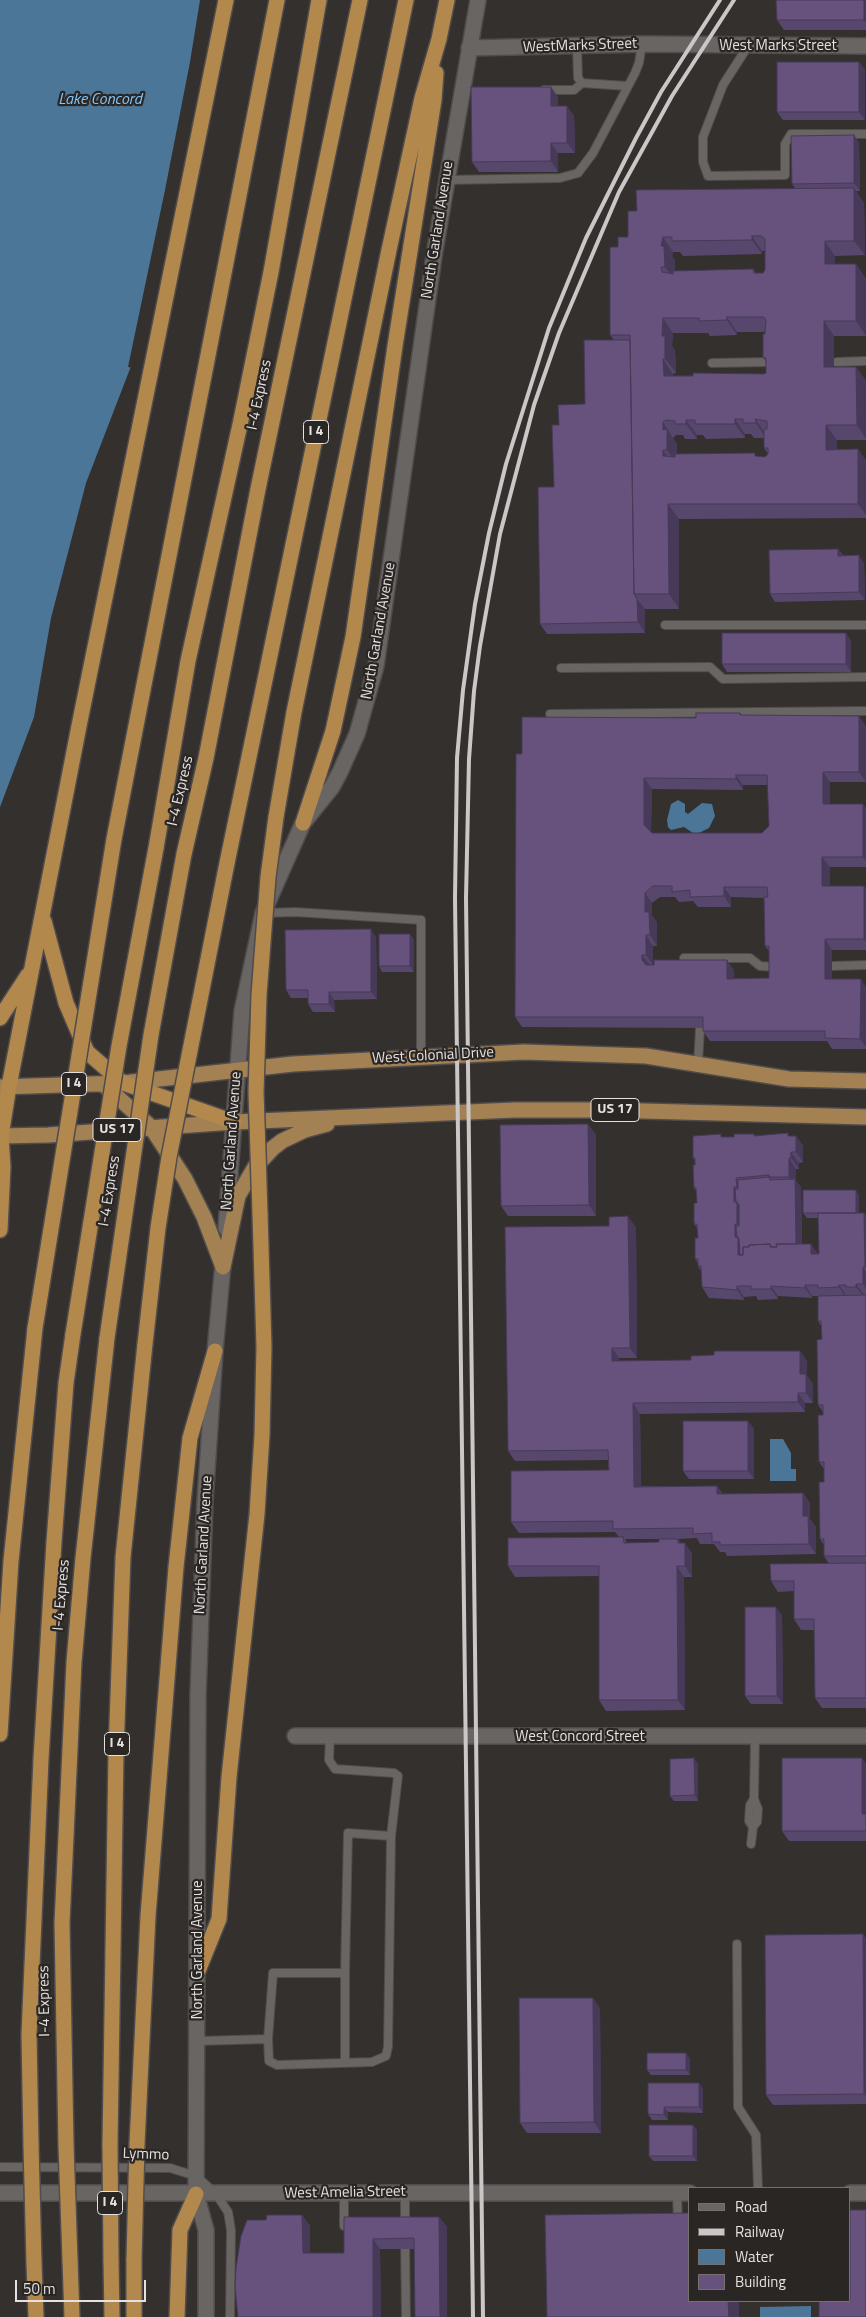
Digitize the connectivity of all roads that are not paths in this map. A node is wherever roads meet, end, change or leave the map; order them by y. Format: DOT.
graph roads {
  1 [pos="277,0"];
  2 [pos="319,0"];
  3 [pos="360,0"];
  4 [pos="406,0"];
  5 [pos="447,0"];
  6 [pos="478,0"];
  7 [pos="225,4"];
  8 [pos="439,39"];
  9 [pos="642,44"];
  10 [pos="690,44"];
  11 [pos="748,46"];
  12 [pos="866,46"];
  13 [pos="577,47"];
  14 [pos="469,48"];
  15 [pos="582,83"];
  16 [pos="628,86"];
  17 [pos="532,90"];
  18 [pos="866,134"];
  19 [pos="446,180"];
  20 [pos="866,361"];
  21 [pos="770,362"];
  22 [pos="837,362"];
  23 [pos="712,363"];
  24 [pos="665,625"];
  25 [pos="866,625"];
  26 [pos="561,668"];
  27 [pos="866,678"];
  28 [pos="866,711"];
  29 [pos="550,714"];
  30 [pos="303,823"];
  31 [pos="263,913"];
  32 [pos="42,917"];
  33 [pos="684,958"];
  34 [pos="866,965"];
  35 [pos="832,966"];
  36 [pos="776,967"];
  37 [pos="32,970"];
  38 [pos="0,1018"];
  39 [pos="700,1028"];
  40 [pos="421,1056"];
  41 [pos="698,1064"];
  42 [pos="236,1070"];
  43 [pos="866,1081"];
  44 [pos="124,1083"];
  45 [pos="103,1084"];
  46 [pos="5,1087"];
  47 [pos="365,1116"];
  48 [pos="866,1117"];
  49 [pos="234,1122"];
  50 [pos="151,1127"];
  51 [pos="0,1136"];
  52 [pos="0,1230"];
  53 [pos="223,1268"];
  54 [pos="215,1351"];
  55 [pos="0,1734"];
  56 [pos="295,1736"];
  57 [pos="330,1736"];
  58 [pos="866,1736"];
  59 [pos="754,1737"];
  60 [pos="391,1836"];
  61 [pos="751,1844"];
  62 [pos="737,1944"];
  63 [pos="198,1971"];
  64 [pos="345,1973"];
  65 [pos="268,2039"];
  66 [pos="198,2041"];
  67 [pos="345,2063"];
  68 [pos="0,2167"];
  69 [pos="196,2176"];
  70 [pos="758,2187"];
  71 [pos="405,2192"];
  72 [pos="0,2193"];
  73 [pos="344,2193"];
  74 [pos="683,2193"];
  75 [pos="851,2193"];
  76 [pos="866,2193"];
  77 [pos="196,2194"];
  78 [pos="216,2194"];
  79 [pos="678,2231"];
  80 [pos="344,2235"];
  81 [pos="36,2317"];
  82 [pos="72,2317"];
  83 [pos="112,2317"];
  84 [pos="134,2317"];
  85 [pos="177,2317"];
  86 [pos="206,2317"];
  87 [pos="230,2317"];
  88 [pos="406,2317"];
  1 -- 55 [label="highway, I 4, bridge"];
  2 -- 81 [label="highway, I-4 Express, bridge"];
  3 -- 82 [label="highway, I-4 Express, bridge"];
  4 -- 83 [label="highway, I 4, bridge"];
  5 -- 8 [label="highway"];
  6 -- 14 [label="street, North Garland Avenue"];
  7 -- 32 [label="highway"];
  8 -- 30 [label="highway"];
  8 -- 63 [label="highway, bridge"];
  9 -- 10 [label="street, WestMarks Street"];
  9 -- 13 [label="street, WestMarks Street"];
  9 -- 16 [label="lane"];
  10 -- 11 [label="street, West Marks Street"];
  11 -- 12 [label="street, West Marks Street"];
  11 -- 18 [label="lane"];
  13 -- 14 [label="street, WestMarks Street"];
  13 -- 15 [label="lane"];
  14 -- 19 [label="street, North Garland Avenue"];
  15 -- 16 [label="lane"];
  15 -- 17 [label="lane"];
  16 -- 19 [label="lane"];
  19 -- 30 [label="street, North Garland Avenue"];
  20 -- 22 [label="lane"];
  21 -- 23 [label="lane"];
  24 -- 25 [label="lane"];
  26 -- 27 [label="lane"];
  28 -- 29 [label="lane"];
  30 -- 31 [label="street, North Garland Avenue"];
  31 -- 40 [label="lane"];
  31 -- 42 [label="street, North Garland Avenue"];
  32 -- 37 [label="highway"];
  32 -- 44 [label="highway"];
  33 -- 36 [label="lane"];
  34 -- 35 [label="lane"];
  37 -- 38 [label="highway"];
  37 -- 46 [label="highway"];
  39 -- 41 [label="lane"];
  40 -- 41 [label="highway, West Colonial Drive"];
  40 -- 42 [label="highway, West Colonial Drive"];
  41 -- 43 [label="highway, West Colonial Drive"];
  42 -- 44 [label="highway, West Colonial Drive"];
  42 -- 49 [label="street, North Garland Avenue"];
  44 -- 45 [label="highway, West Colonial Drive"];
  44 -- 49 [label="highway"];
  45 -- 46 [label="highway, West Colonial Drive"];
  45 -- 50 [label="highway"];
  46 -- 51 [label="highway"];
  47 -- 48 [label="highway, US 17"];
  47 -- 49 [label="highway, US 17"];
  47 -- 53 [label="highway"];
  49 -- 50 [label="highway, US 17"];
  49 -- 53 [label="street, North Garland Avenue"];
  50 -- 51 [label="highway, US 17"];
  50 -- 53 [label="highway"];
  51 -- 52 [label="highway"];
  53 -- 54 [label="street, North Garland Avenue"];
  54 -- 63 [label="street, North Garland Avenue"];
  54 -- 84 [label="highway, bridge"];
  56 -- 57 [label="street, West Concord Street"];
  57 -- 59 [label="street, West Concord Street"];
  57 -- 60 [label="lane"];
  58 -- 59 [label="street, West Concord Street"];
  59 -- 61 [label="lane"];
  60 -- 64 [label="lane"];
  60 -- 67 [label="lane"];
  62 -- 70 [label="lane"];
  63 -- 66 [label="street, North Garland Avenue"];
  64 -- 65 [label="lane"];
  64 -- 67 [label="lane"];
  65 -- 66 [label="lane"];
  65 -- 67 [label="lane"];
  66 -- 69 [label="street, North Garland Avenue"];
  68 -- 69 [label="lane, Lymmo"];
  69 -- 77 [label="street, North Garland Avenue"];
  69 -- 78 [label="lane, Lymmo"];
  71 -- 73 [label="street, West Amelia Street"];
  71 -- 74 [label="street, West Amelia Street"];
  71 -- 88 [label="lane"];
  72 -- 77 [label="street, West Amelia Street"];
  73 -- 78 [label="street, West Amelia Street"];
  73 -- 80 [label="lane"];
  74 -- 79 [label="lane"];
  75 -- 76 [label="street"];
  77 -- 78 [label="street, West Amelia Street"];
  77 -- 85 [label="highway"];
  77 -- 86 [label="street, North Garland Avenue"];
  78 -- 87 [label="lane, Lymmo"];
}
